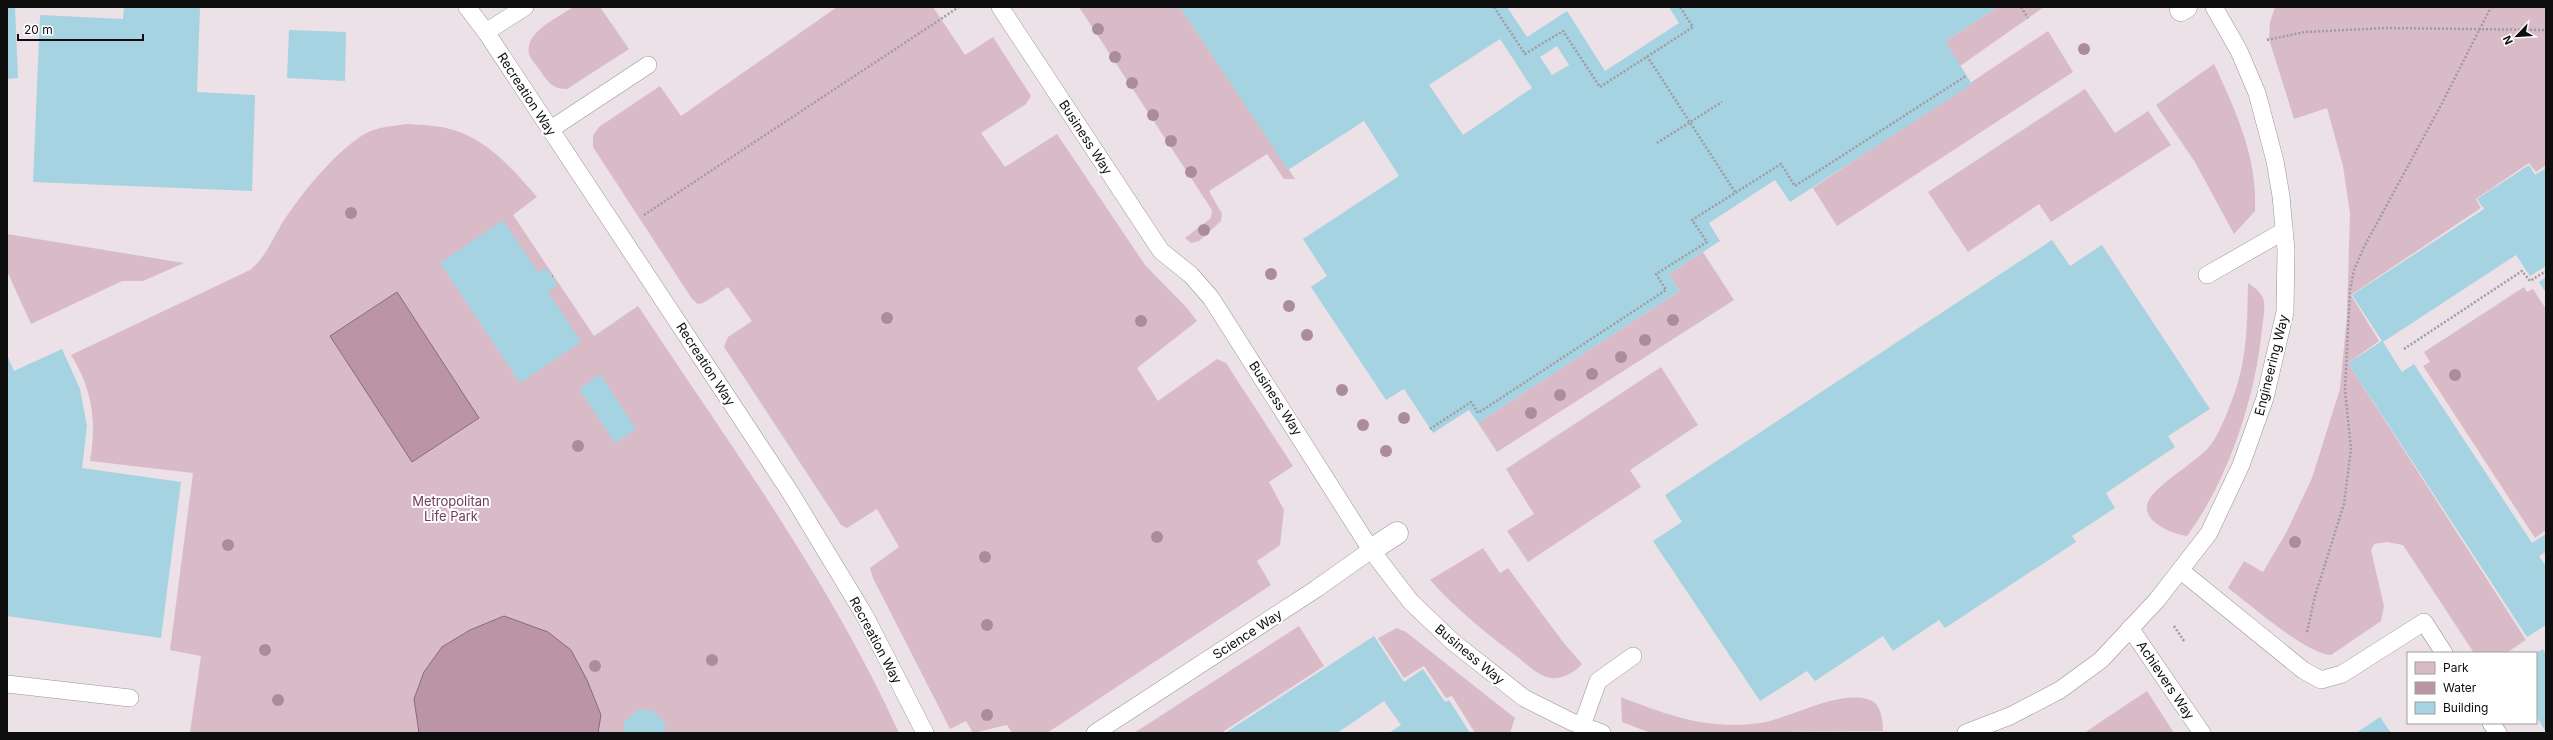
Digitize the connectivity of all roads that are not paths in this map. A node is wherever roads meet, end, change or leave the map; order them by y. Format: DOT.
graph roads {
  1 [pos="467,7"];
  2 [pos="525,7"];
  3 [pos="1000,7"];
  4 [pos="2214,7"];
  5 [pos="486,32"];
  6 [pos="648,65"];
  7 [pos="551,129"];
  8 [pos="2284,231"];
  9 [pos="2207,275"];
  10 [pos="1397,533"];
  11 [pos="1371,550"];
  12 [pos="2180,570"];
  13 [pos="2130,628"];
  14 [pos="2443,652"];
  15 [pos="1634,656"];
  16 [pos="7,684"];
  17 [pos="130,698"];
  18 [pos="2492,724"];
  19 [pos="1582,726"];
  20 [pos="1976,731"];
  21 [pos="925,733"];
  22 [pos="1095,733"];
  23 [pos="1602,733"];
  24 [pos="2202,733"];
  25 [pos="2498,733"];
  1 -- 5 [label="lane, Recreation Way"];
  2 -- 5 [label="lane"];
  3 -- 11 [label="lane, Business Way"];
  4 -- 8 [label="lane, Engineering Way"];
  5 -- 7 [label="lane, Recreation Way"];
  6 -- 7 [label="lane"];
  7 -- 21 [label="lane, Recreation Way"];
  8 -- 9 [label="lane"];
  8 -- 12 [label="lane, Engineering Way"];
  10 -- 11 [label="street, Science Way"];
  11 -- 19 [label="lane, Business Way"];
  11 -- 22 [label="lane, Science Way"];
  12 -- 13 [label="lane, Engineering Way"];
  12 -- 14 [label="lane"];
  13 -- 20 [label="lane, Engineering Way"];
  13 -- 24 [label="lane, Achievers Way"];
  15 -- 19 [label="lane"];
  16 -- 17 [label="lane"];
  18 -- 25 [label="lane"];
  19 -- 23 [label="lane, Business Way"];
}
